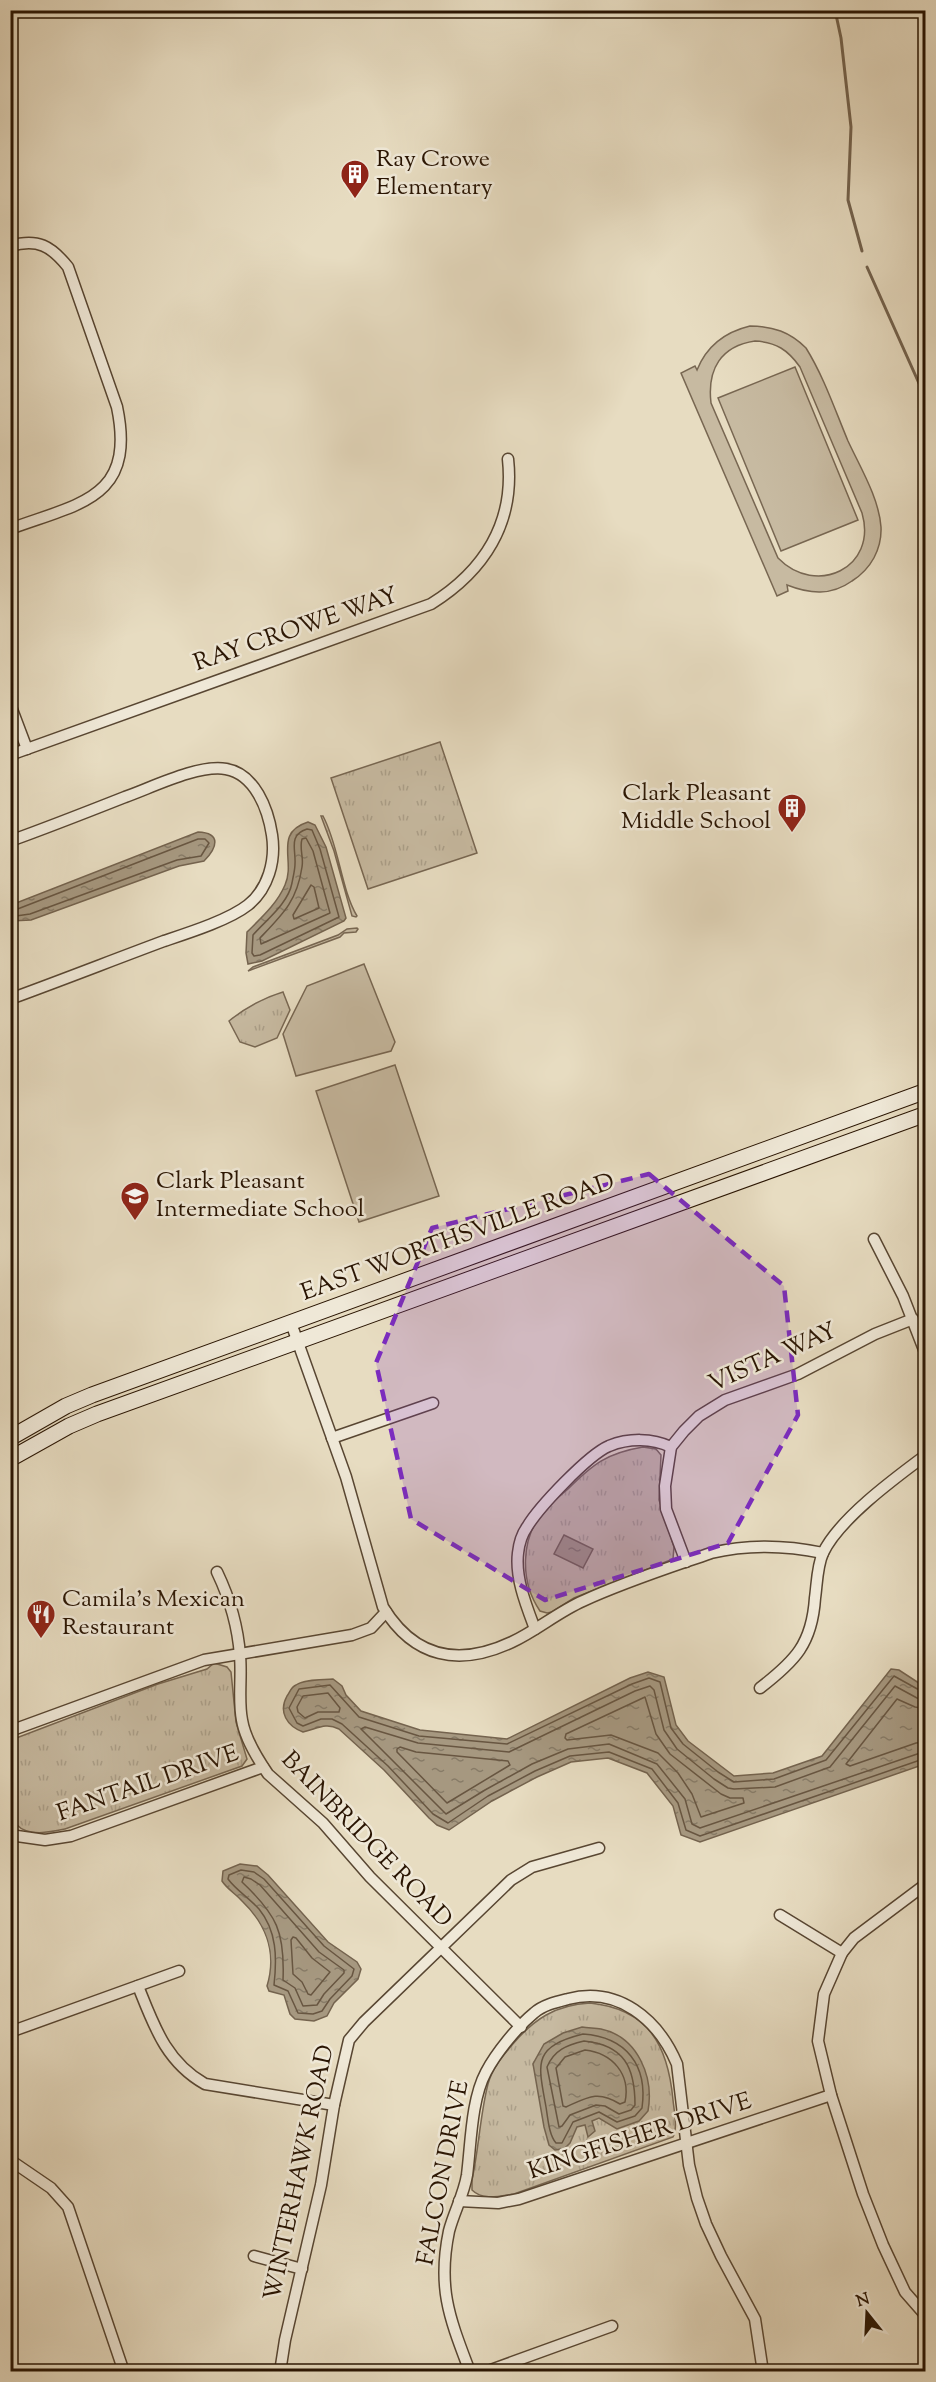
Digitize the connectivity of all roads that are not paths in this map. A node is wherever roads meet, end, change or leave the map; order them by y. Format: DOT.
graph roads {
  1 [pos="10,246"];
  2 [pos="508,459"];
  3 [pos="10,529"];
  4 [pos="10,704"];
  5 [pos="27,749"];
  6 [pos="10,754"];
  7 [pos="10,841"];
  8 [pos="10,999"];
  9 [pos="926,1091"];
  10 [pos="926,1113"];
  11 [pos="874,1239"];
  12 [pos="913,1319"];
  13 [pos="291,1323"];
  14 [pos="299,1342"];
  15 [pos="926,1355"];
  16 [pos="433,1403"];
  17 [pos="10,1438"];
  18 [pos="332,1438"];
  19 [pos="671,1447"];
  20 [pos="926,1455"];
  21 [pos="10,1459"];
  22 [pos="823,1553"];
  23 [pos="686,1562"];
  24 [pos="217,1572"];
  25 [pos="386,1612"];
  26 [pos="535,1629"];
  27 [pos="240,1654"];
  28 [pos="760,1688"];
  29 [pos="10,1731"];
  30 [pos="263,1767"];
  31 [pos="10,1835"];
  32 [pos="599,1848"];
  33 [pos="926,1884"];
  34 [pos="780,1915"];
  35 [pos="441,1947"];
  36 [pos="842,1953"];
  37 [pos="179,1971"];
  38 [pos="138,1986"];
  39 [pos="521,2027"];
  40 [pos="10,2032"];
  41 [pos="831,2095"];
  42 [pos="334,2105"];
  43 [pos="688,2143"];
  44 [pos="13,2167"];
  45 [pos="459,2201"];
  46 [pos="254,2256"];
  47 [pos="302,2269"];
  48 [pos="926,2316"];
  49 [pos="612,2325"];
  50 [pos="123,2372"];
  51 [pos="280,2372"];
  52 [pos="470,2372"];
  53 [pos="485,2372"];
  54 [pos="763,2372"];
  1 -- 3 [label="street"];
  2 -- 5 [label="street, RAY CROWE WAY"];
  4 -- 5 [label="street"];
  5 -- 6 [label="street, RAY CROWE WAY"];
  7 -- 8 [label="street"];
  9 -- 13 [label="main road, EAST WORTHSVILLE ROAD"];
  10 -- 14 [label="main road, EAST WORTHSVILLE ROAD"];
  11 -- 12 [label="street"];
  12 -- 15 [label="street"];
  12 -- 19 [label="street, VISTA WAY"];
  13 -- 14 [label="street"];
  13 -- 17 [label="main road, EAST WORTHSVILLE ROAD"];
  14 -- 18 [label="street"];
  14 -- 21 [label="main road, EAST WORTHSVILLE ROAD"];
  16 -- 18 [label="street"];
  18 -- 25 [label="street"];
  19 -- 23 [label="street"];
  19 -- 26 [label="street"];
  20 -- 22 [label="street"];
  22 -- 23 [label="street"];
  22 -- 28 [label="street"];
  23 -- 26 [label="street"];
  24 -- 27 [label="street, BAINBRIDGE ROAD"];
  25 -- 26 [label="street"];
  25 -- 27 [label="street"];
  27 -- 29 [label="street"];
  27 -- 30 [label="street, BAINBRIDGE ROAD"];
  30 -- 31 [label="street, FANTAIL DRIVE"];
  30 -- 35 [label="street, BAINBRIDGE ROAD"];
  32 -- 35 [label="street, WINTERHAWK ROAD"];
  33 -- 36 [label="street"];
  34 -- 36 [label="street"];
  35 -- 39 [label="street, BAINBRIDGE ROAD"];
  35 -- 42 [label="street, WINTERHAWK ROAD"];
  36 -- 41 [label="street"];
  37 -- 38 [label="street"];
  38 -- 40 [label="street"];
  38 -- 42 [label="street"];
  39 -- 43 [label="street, FALCON DRIVE"];
  39 -- 45 [label="street, FALCON DRIVE"];
  41 -- 43 [label="street, KINGFISHER DRIVE"];
  41 -- 48 [label="street"];
  42 -- 47 [label="street, WINTERHAWK ROAD"];
  43 -- 45 [label="street, KINGFISHER DRIVE"];
  43 -- 54 [label="street, FALCON DRIVE"];
  44 -- 50 [label="street"];
  45 -- 52 [label="street, FALCON DRIVE"];
  46 -- 47 [label="street"];
  47 -- 51 [label="street, WINTERHAWK ROAD"];
  49 -- 53 [label="street"];
}
